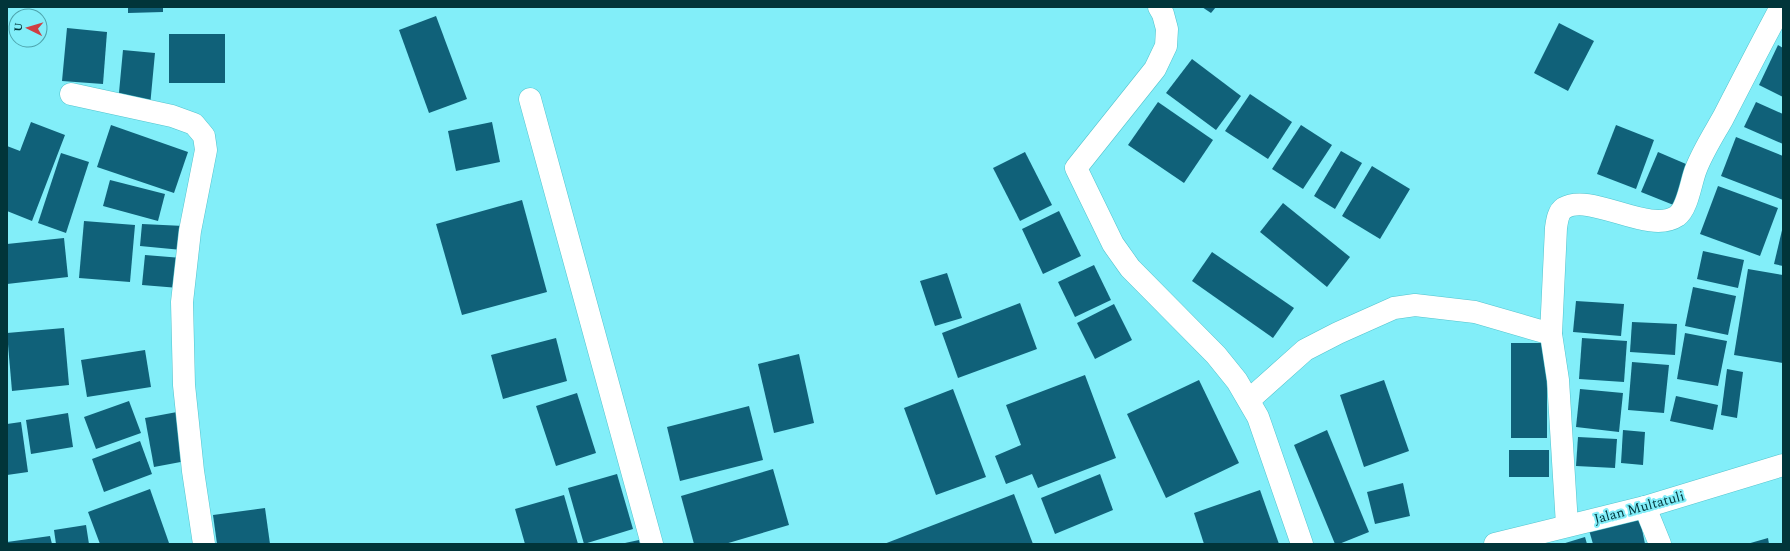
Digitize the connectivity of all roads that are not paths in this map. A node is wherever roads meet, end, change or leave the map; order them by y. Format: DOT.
graph roads {
  1 [pos="1159,7"];
  2 [pos="1781,7"];
  3 [pos="71,94"];
  4 [pos="530,99"];
  5 [pos="1551,334"];
  6 [pos="1249,400"];
  7 [pos="1783,465"];
  8 [pos="1645,507"];
  9 [pos="1567,525"];
  10 [pos="1523,541"];
  11 [pos="204,544"];
  12 [pos="652,544"];
  13 [pos="1302,544"];
  14 [pos="1495,544"];
  15 [pos="1660,544"];
  1 -- 6 [label="street"];
  2 -- 5 [label="street"];
  3 -- 11 [label="street"];
  4 -- 12 [label="street"];
  5 -- 6 [label="street"];
  5 -- 9 [label="street"];
  6 -- 13 [label="street"];
  7 -- 8 [label="street, Jalan Multatuli"];
  8 -- 9 [label="street, Jalan Multatuli"];
  8 -- 15 [label="street"];
  9 -- 10 [label="street, Jalan Multatuli"];
  10 -- 14 [label="street, Jalan Multatuli"];
}
